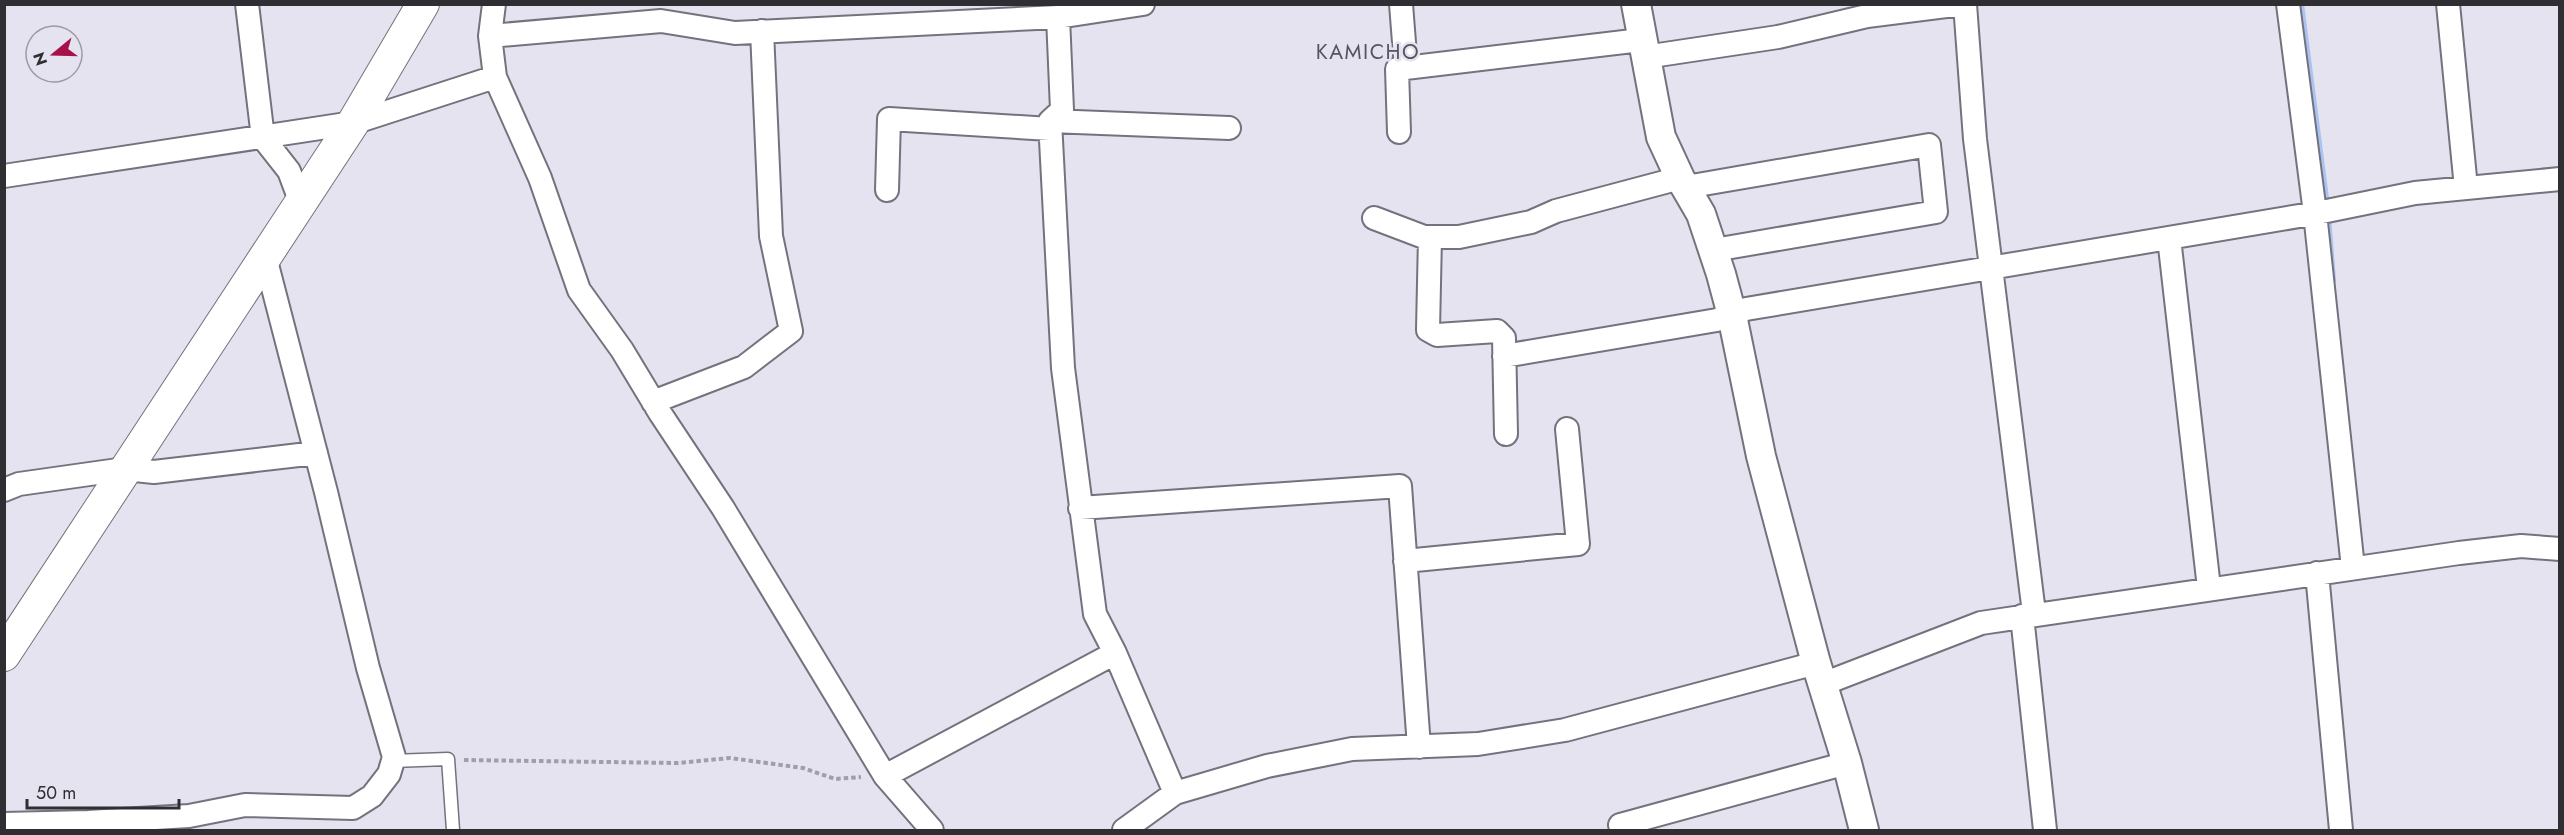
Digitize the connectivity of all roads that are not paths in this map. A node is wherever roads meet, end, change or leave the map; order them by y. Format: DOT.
graph roads {
  1 [pos="247,4"];
  2 [pos="423,4"];
  3 [pos="494,4"];
  4 [pos="1143,4"];
  5 [pos="1401,4"];
  6 [pos="1636,4"];
  7 [pos="1964,4"];
  8 [pos="2288,4"];
  9 [pos="2448,4"];
  10 [pos="1058,17"];
  11 [pos="762,31"];
  12 [pos="490,36"];
  13 [pos="1643,49"];
  14 [pos="1406,68"];
  15 [pos="495,76"];
  16 [pos="353,123"];
  17 [pos="1050,125"];
  18 [pos="1230,128"];
  19 [pos="1399,132"];
  20 [pos="263,138"];
  21 [pos="4,176"];
  22 [pos="2559,178"];
  23 [pos="1683,183"];
  24 [pos="2466,188"];
  25 [pos="887,190"];
  26 [pos="301,203"];
  27 [pos="2321,212"];
  28 [pos="1374,218"];
  29 [pos="1430,237"];
  30 [pos="2169,238"];
  31 [pos="1714,250"];
  32 [pos="265,257"];
  33 [pos="1990,268"];
  34 [pos="1732,315"];
  35 [pos="1504,356"];
  36 [pos="653,402"];
  37 [pos="1567,429"];
  38 [pos="1506,434"];
  39 [pos="316,453"];
  40 [pos="125,469"];
  41 [pos="4,490"];
  42 [pos="1080,507"];
  43 [pos="2559,549"];
  44 [pos="1405,561"];
  45 [pos="2354,568"];
  46 [pos="2317,573"];
  47 [pos="2209,588"];
  48 [pos="2028,614"];
  49 [pos="1115,654"];
  50 [pos="4,655"];
  51 [pos="1820,673"];
  52 [pos="1419,747"];
  53 [pos="392,761"];
  54 [pos="1847,763"];
  55 [pos="883,772"];
  56 [pos="1174,793"];
  57 [pos="224,820"];
  58 [pos="4,824"];
  59 [pos="453,831"];
  60 [pos="932,831"];
  61 [pos="1124,831"];
  62 [pos="1622,831"];
  63 [pos="1864,831"];
  64 [pos="2045,831"];
  65 [pos="2341,831"];
  1 -- 20 [label="street"];
  2 -- 16 [label="main road"];
  3 -- 12 [label="street"];
  4 -- 10 [label="street"];
  5 -- 14 [label="street"];
  6 -- 13 [label="street"];
  7 -- 13 [label="street"];
  7 -- 33 [label="street"];
  8 -- 27 [label="street"];
  9 -- 24 [label="street"];
  10 -- 11 [label="street"];
  10 -- 17 [label="street"];
  11 -- 12 [label="street"];
  11 -- 36 [label="street"];
  12 -- 15 [label="street"];
  13 -- 14 [label="street"];
  13 -- 23 [label="street"];
  14 -- 19 [label="street"];
  15 -- 16 [label="street"];
  15 -- 36 [label="street"];
  16 -- 20 [label="street"];
  16 -- 26 [label="main road"];
  17 -- 18 [label="street"];
  17 -- 25 [label="street"];
  17 -- 42 [label="street"];
  20 -- 21 [label="street"];
  20 -- 26 [label="street"];
  22 -- 24 [label="street"];
  23 -- 29 [label="street"];
  23 -- 31 [label="street"];
  23 -- 31 [label="street"];
  24 -- 27 [label="street"];
  26 -- 32 [label="main road"];
  27 -- 30 [label="street"];
  27 -- 45 [label="street"];
  28 -- 29 [label="street"];
  29 -- 35 [label="street"];
  30 -- 33 [label="street"];
  30 -- 47 [label="street"];
  31 -- 34 [label="street"];
  32 -- 39 [label="street"];
  32 -- 40 [label="main road"];
  33 -- 34 [label="street"];
  33 -- 48 [label="street"];
  34 -- 35 [label="street"];
  34 -- 51 [label="street"];
  35 -- 38 [label="street"];
  36 -- 55 [label="street"];
  37 -- 44 [label="street"];
  39 -- 40 [label="street"];
  39 -- 53 [label="street"];
  40 -- 41 [label="street"];
  40 -- 50 [label="main road"];
  42 -- 44 [label="street"];
  42 -- 49 [label="street"];
  43 -- 45 [label="street"];
  44 -- 52 [label="street"];
  45 -- 46 [label="street"];
  46 -- 47 [label="street"];
  46 -- 65 [label="street"];
  47 -- 48 [label="street"];
  48 -- 51 [label="street"];
  48 -- 64 [label="street"];
  49 -- 55 [label="street"];
  49 -- 56 [label="street"];
  51 -- 52 [label="street"];
  51 -- 54 [label="street"];
  52 -- 56 [label="street"];
  53 -- 57 [label="street"];
  53 -- 59 [label="lane"];
  54 -- 62 [label="street"];
  54 -- 63 [label="street"];
  55 -- 60 [label="street"];
  56 -- 61 [label="street"];
  57 -- 58 [label="street"];
}
